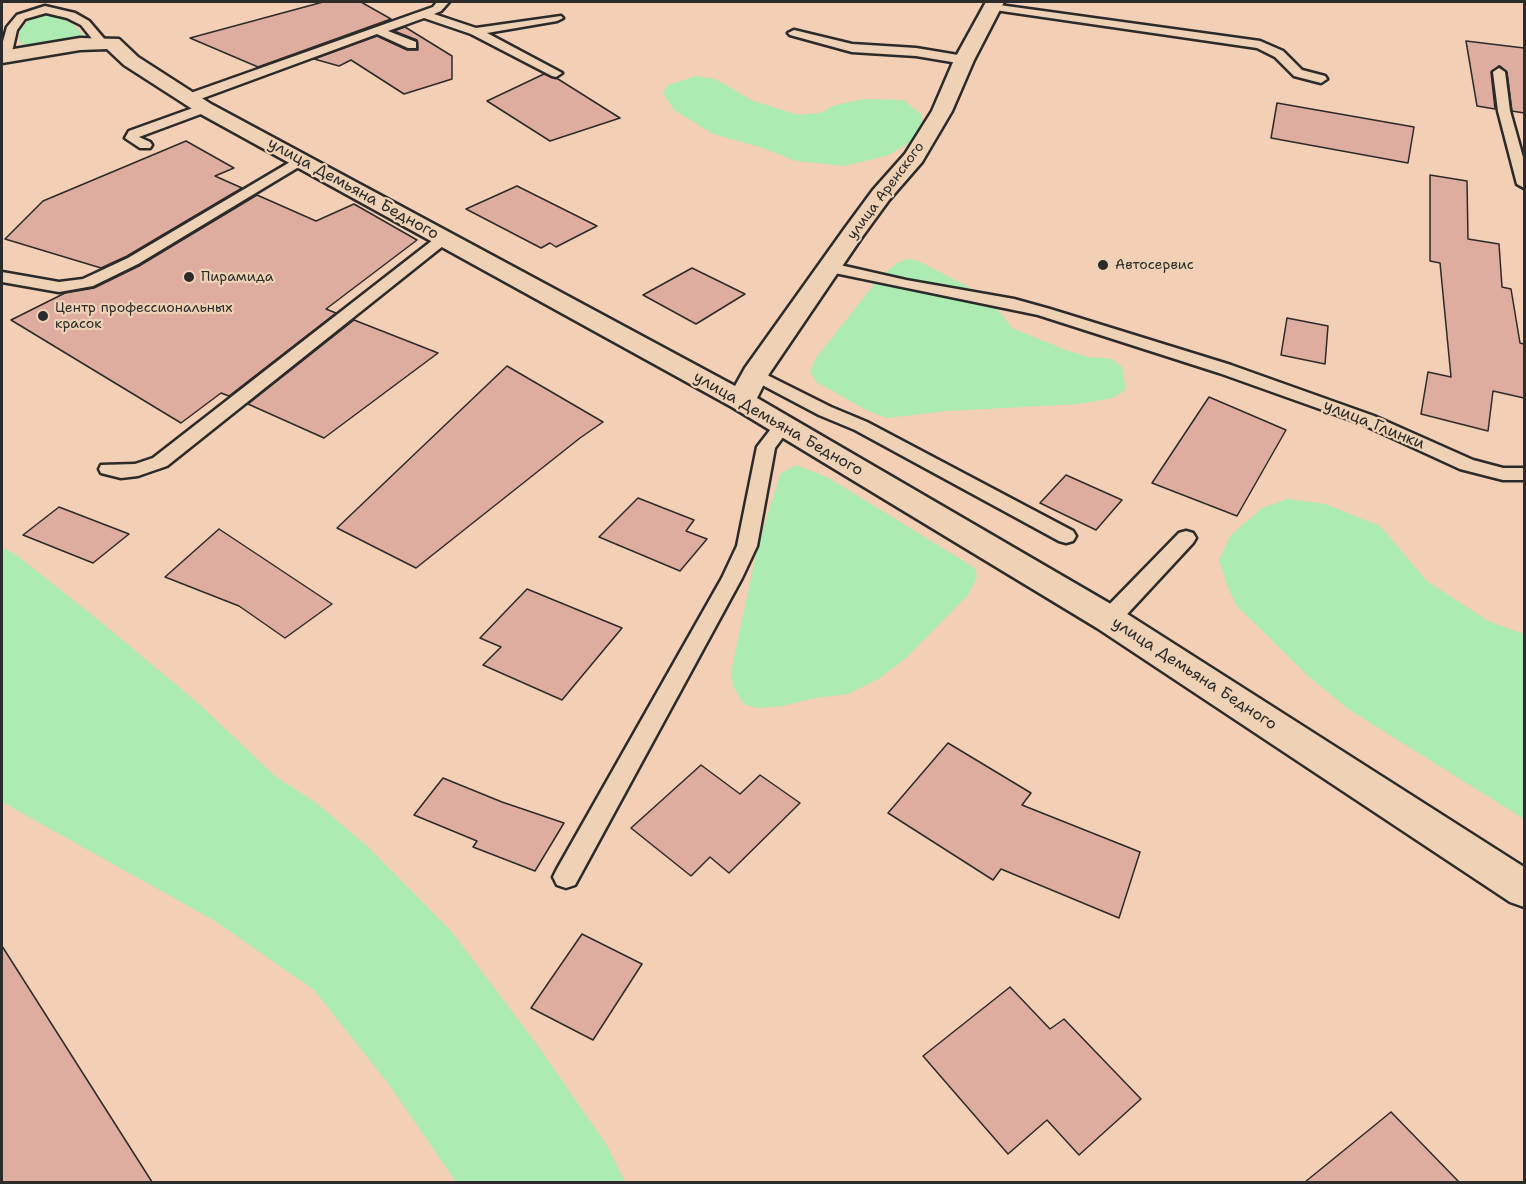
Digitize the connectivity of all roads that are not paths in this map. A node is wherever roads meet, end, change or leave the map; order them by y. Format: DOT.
graph roads {
  1 [pos="443,2"];
  2 [pos="994,4"];
  3 [pos="47,5"];
  4 [pos="424,14"];
  5 [pos="558,18"];
  6 [pos="377,30"];
  7 [pos="475,32"];
  8 [pos="794,33"];
  9 [pos="101,42"];
  10 [pos="412,45"];
  11 [pos="4,57"];
  12 [pos="964,60"];
  13 [pos="1499,72"];
  14 [pos="556,73"];
  15 [pos="1320,79"];
  16 [pos="197,103"];
  17 [pos="145,145"];
  18 [pos="302,159"];
  19 [pos="1524,184"];
  20 [pos="443,239"];
  21 [pos="831,268"];
  22 [pos="2,277"];
  23 [pos="755,374"];
  24 [pos="742,401"];
  25 [pos="783,425"];
  26 [pos="108,469"];
  27 [pos="1524,474"];
  28 [pos="1066,536"];
  29 [pos="1186,538"];
  30 [pos="1110,619"];
  31 [pos="566,877"];
  32 [pos="1524,889"];
  1 -- 4 [label="lane"];
  2 -- 12 [label="street, улица Аренского"];
  2 -- 15 [label="lane"];
  3 -- 9 [label="lane"];
  3 -- 11 [label="lane"];
  4 -- 6 [label="lane"];
  4 -- 7 [label="lane"];
  5 -- 7 [label="lane"];
  6 -- 10 [label="lane"];
  6 -- 16 [label="lane"];
  7 -- 14 [label="lane"];
  8 -- 12 [label="lane"];
  9 -- 11 [label="street"];
  9 -- 16 [label="street, улица Демьяна Бедного"];
  12 -- 21 [label="street, улица Аренского"];
  13 -- 19 [label="lane"];
  16 -- 17 [label="lane"];
  16 -- 18 [label="street, улица Демьяна Бедного"];
  18 -- 20 [label="street, улица Демьяна Бедного"];
  18 -- 22 [label="lane"];
  20 -- 24 [label="street, улица Демьяна Бедного"];
  20 -- 26 [label="lane"];
  21 -- 23 [label="street, улица Аренского"];
  21 -- 27 [label="lane, улица Глинки"];
  23 -- 24 [label="street, улица Аренского"];
  23 -- 28 [label="lane"];
  24 -- 25 [label="street, улица Демьяна Бедного"];
  25 -- 30 [label="street, улица Демьяна Бедного"];
  25 -- 31 [label="lane"];
  29 -- 30 [label="lane"];
  30 -- 32 [label="street, улица Демьяна Бедного"];
}
